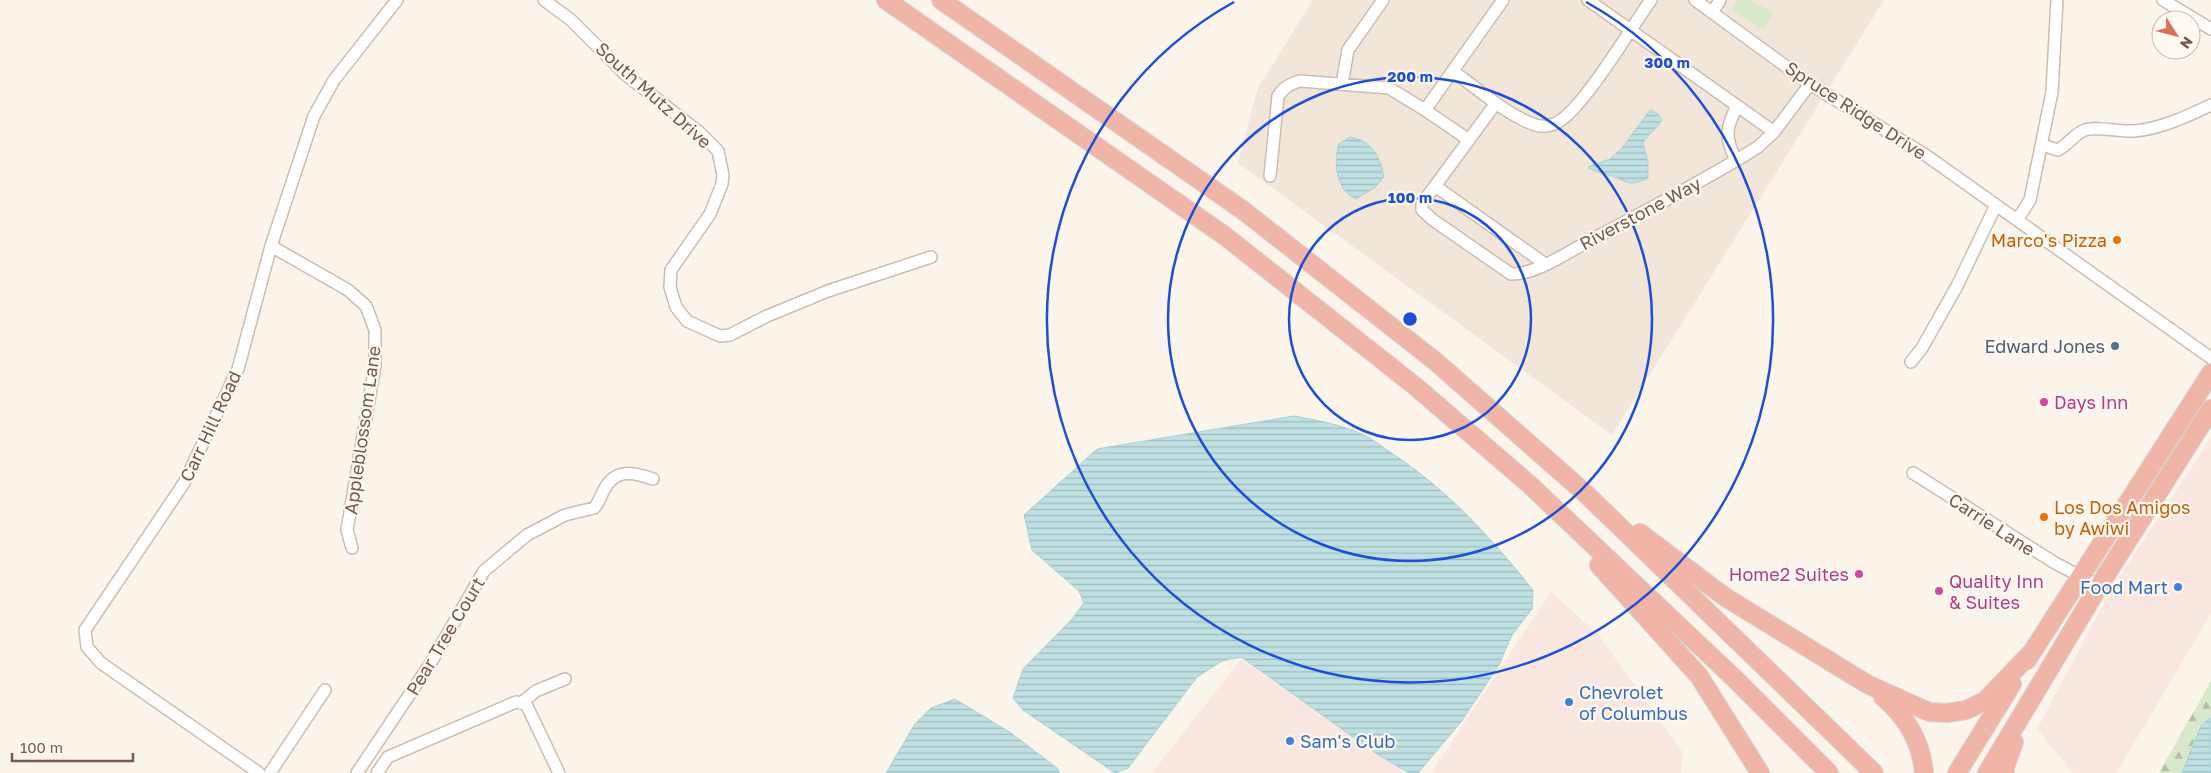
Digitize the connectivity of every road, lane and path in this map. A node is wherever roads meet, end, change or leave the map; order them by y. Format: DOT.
graph roads {
  1 [pos="397,0"];
  2 [pos="544,0"];
  3 [pos="886,0"];
  4 [pos="941,0"];
  5 [pos="1384,0"];
  6 [pos="1502,0"];
  7 [pos="1588,0"];
  8 [pos="1651,0"];
  9 [pos="1695,0"];
  10 [pos="1720,0"];
  11 [pos="2057,0"];
  12 [pos="2162,0"];
  13 [pos="1712,13"];
  14 [pos="2211,29"];
  15 [pos="1630,30"];
  16 [pos="1453,71"];
  17 [pos="1342,84"];
  18 [pos="1810,84"];
  19 [pos="1496,102"];
  20 [pos="2211,105"];
  21 [pos="1737,106"];
  22 [pos="1425,110"];
  23 [pos="1774,132"];
  24 [pos="1469,140"];
  25 [pos="2042,145"];
  26 [pos="1736,161"];
  27 [pos="1270,176"];
  28 [pos="1435,186"];
  29 [pos="1996,205"];
  30 [pos="2017,220"];
  31 [pos="271,246"];
  32 [pos="931,257"];
  33 [pos="1544,264"];
  34 [pos="2211,358"];
  35 [pos="1910,362"];
  36 [pos="2211,373"];
  37 [pos="2211,409"];
  38 [pos="1913,473"];
  39 [pos="653,479"];
  40 [pos="1530,485"];
  41 [pos="1585,493"];
  42 [pos="352,548"];
  43 [pos="2082,577"];
  44 [pos="2099,586"];
  45 [pos="2033,651"];
  46 [pos="565,679"];
  47 [pos="1867,684"];
  48 [pos="325,690"];
  49 [pos="521,703"];
  50 [pos="2025,711"];
  51 [pos="258,773"];
  52 [pos="270,773"];
  53 [pos="357,773"];
  54 [pos="377,773"];
  55 [pos="559,773"];
  56 [pos="1760,773"];
  57 [pos="1829,773"];
  58 [pos="1874,773"];
  59 [pos="1924,773"];
  60 [pos="1956,773"];
  61 [pos="1987,773"];
  62 [pos="2005,773"];
  1 -- 31 [label="street, Carr Hill Road"];
  2 -- 32 [label="street, South Mutz Drive"];
  3 -- 40 [label="highway"];
  4 -- 41 [label="highway"];
  5 -- 17 [label="street"];
  6 -- 16 [label="street"];
  7 -- 15 [label="street"];
  8 -- 15 [label="street"];
  9 -- 13 [label="street, Spruce Ridge Drive"];
  10 -- 13 [label="street"];
  11 -- 25 [label="street"];
  12 -- 14 [label="street"];
  13 -- 18 [label="street, Spruce Ridge Drive"];
  15 -- 19 [label="street"];
  15 -- 21 [label="street"];
  16 -- 19 [label="street"];
  16 -- 22 [label="street"];
  17 -- 22 [label="street"];
  17 -- 27 [label="street"];
  18 -- 23 [label="street, Riverstone Way"];
  18 -- 29 [label="street, Spruce Ridge Drive"];
  19 -- 24 [label="street"];
  20 -- 25 [label="street"];
  21 -- 23 [label="street"];
  21 -- 26 [label="street"];
  22 -- 24 [label="street"];
  23 -- 26 [label="street, Riverstone Way"];
  24 -- 28 [label="street"];
  25 -- 30 [label="street"];
  26 -- 33 [label="street, Riverstone Way"];
  28 -- 33 [label="street"];
  28 -- 33 [label="street, Riverstone Way"];
  29 -- 30 [label="street, Spruce Ridge Drive"];
  29 -- 35 [label="street"];
  30 -- 34 [label="street, Spruce Ridge Drive"];
  31 -- 42 [label="street, Appleblossom Lane"];
  31 -- 51 [label="street, Carr Hill Road"];
  36 -- 43 [label="highway"];
  37 -- 44 [label="highway"];
  38 -- 43 [label="street, Carrie Lane"];
  39 -- 53 [label="street, Pear Tree Court"];
  40 -- 56 [label="highway"];
  40 -- 57 [label="highway"];
  41 -- 47 [label="highway"];
  41 -- 58 [label="highway"];
  43 -- 44 [label="street, Carrie Lane"];
  43 -- 45 [label="highway"];
  44 -- 50 [label="highway"];
  45 -- 47 [label="highway"];
  45 -- 60 [label="highway"];
  46 -- 49 [label="street"];
  47 -- 59 [label="highway"];
  48 -- 52 [label="street"];
  49 -- 54 [label="street"];
  49 -- 55 [label="street"];
  50 -- 61 [label="highway"];
  50 -- 62 [label="highway"];
}
